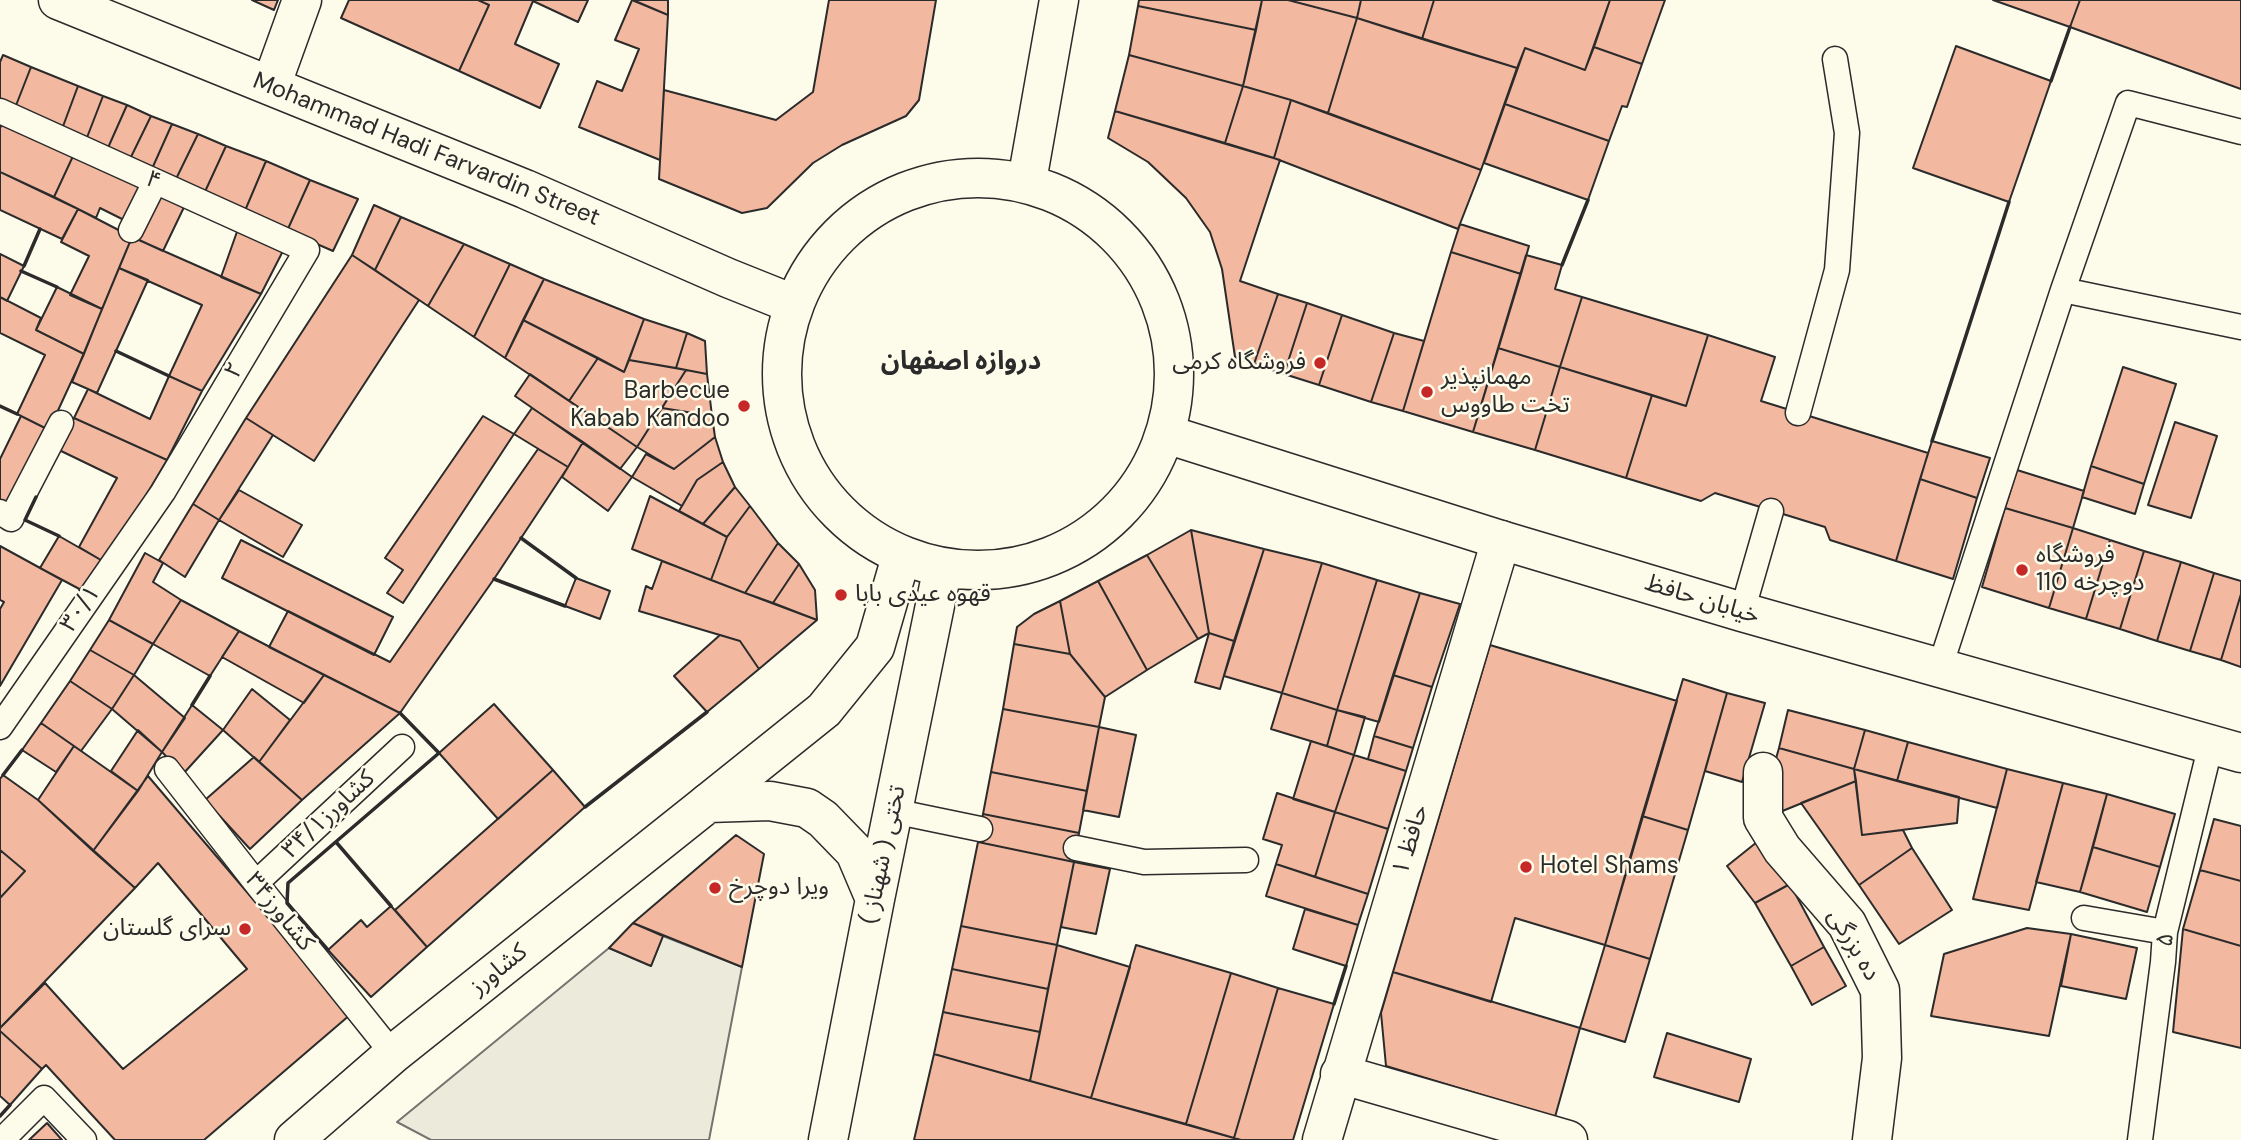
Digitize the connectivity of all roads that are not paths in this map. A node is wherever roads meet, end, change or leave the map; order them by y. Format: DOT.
graph roads {
  1 [pos="58,0"];
  2 [pos="302,0"];
  3 [pos="1059,0"];
  4 [pos="1835,59"];
  5 [pos="271,86"];
  6 [pos="0,111"];
  7 [pos="2241,132"];
  8 [pos="1027,181"];
  9 [pos="155,182"];
  10 [pos="131,230"];
  11 [pos="307,250"];
  12 [pos="2063,290"];
  13 [pos="793,304"];
  14 [pos="2241,327"];
  15 [pos="1798,413"];
  16 [pos="61,423"];
  17 [pos="1166,434"];
  18 [pos="163,492"];
  19 [pos="1771,511"];
  20 [pos="0,513"];
  21 [pos="1501,540"];
  22 [pos="901,557"];
  23 [pos="942,571"];
  24 [pos="1742,612"];
  25 [pos="1940,667"];
  26 [pos="0,727"];
  27 [pos="402,747"];
  28 [pos="2226,748"];
  29 [pos="167,769"];
  30 [pos="1763,772"];
  31 [pos="708,803"];
  32 [pos="893,811"];
  33 [pos="980,829"];
  34 [pos="1076,848"];
  35 [pos="1246,860"];
  36 [pos="256,883"];
  37 [pos="875,899"];
  38 [pos="2084,918"];
  39 [pos="2165,932"];
  40 [pos="393,1054"];
  41 [pos="1340,1074"];
  42 [pos="2,1140"];
  43 [pos="84,1140"];
  44 [pos="294,1140"];
  45 [pos="828,1140"];
  46 [pos="1322,1140"];
  47 [pos="1567,1140"];
  48 [pos="1872,1140"];
  49 [pos="2140,1140"];
  1 -- 5 [label="street, Mohammad Hadi Farvardin Street"];
  2 -- 5 [label="street"];
  3 -- 8 [label="street"];
  4 -- 15 [label="lane"];
  5 -- 13 [label="street, Mohammad Hadi Farvardin Street"];
  6 -- 9 [label="lane, ۴"];
  7 -- 12 [label="lane"];
  8 -- 13 [label="street"];
  8 -- 17 [label="street"];
  9 -- 10 [label="lane"];
  9 -- 11 [label="lane, ۴"];
  11 -- 18 [label="lane, ۲"];
  12 -- 14 [label="lane"];
  12 -- 25 [label="lane"];
  13 -- 22 [label="street"];
  16 -- 20 [label="lane"];
  17 -- 21 [label="street, خیابان حافظ"];
  17 -- 23 [label="street"];
  18 -- 26 [label="lane, ۳۰/۱"];
  19 -- 24 [label="lane"];
  21 -- 24 [label="street, خیابان حافظ"];
  21 -- 41 [label="street, حافظ ۱"];
  22 -- 23 [label="street"];
  22 -- 31 [label="street, کشاورز"];
  23 -- 32 [label="street, تختی ( شهناز )"];
  24 -- 25 [label="street, خیابان حافظ"];
  25 -- 28 [label="street, خیابان حافظ"];
  27 -- 36 [label="lane, کشاورز۳۴/۱"];
  28 -- 39 [label="lane, ۵"];
  29 -- 36 [label="lane, کشاورز۳۴"];
  30 -- 48 [label="street, ده بزرگی"];
  31 -- 37 [label="street"];
  31 -- 40 [label="street, کشاورز"];
  32 -- 33 [label="lane"];
  32 -- 37 [label="street, تختی ( شهناز )"];
  34 -- 35 [label="lane"];
  36 -- 40 [label="lane, کشاورز۳۴"];
  37 -- 45 [label="street, تختی ( شهناز )"];
  38 -- 39 [label="lane"];
  39 -- 49 [label="lane, ۵"];
  40 -- 44 [label="street, کشاورز"];
  41 -- 46 [label="street, حافظ ۱"];
  41 -- 47 [label="street"];
  42 -- 43 [label="lane"];
}
